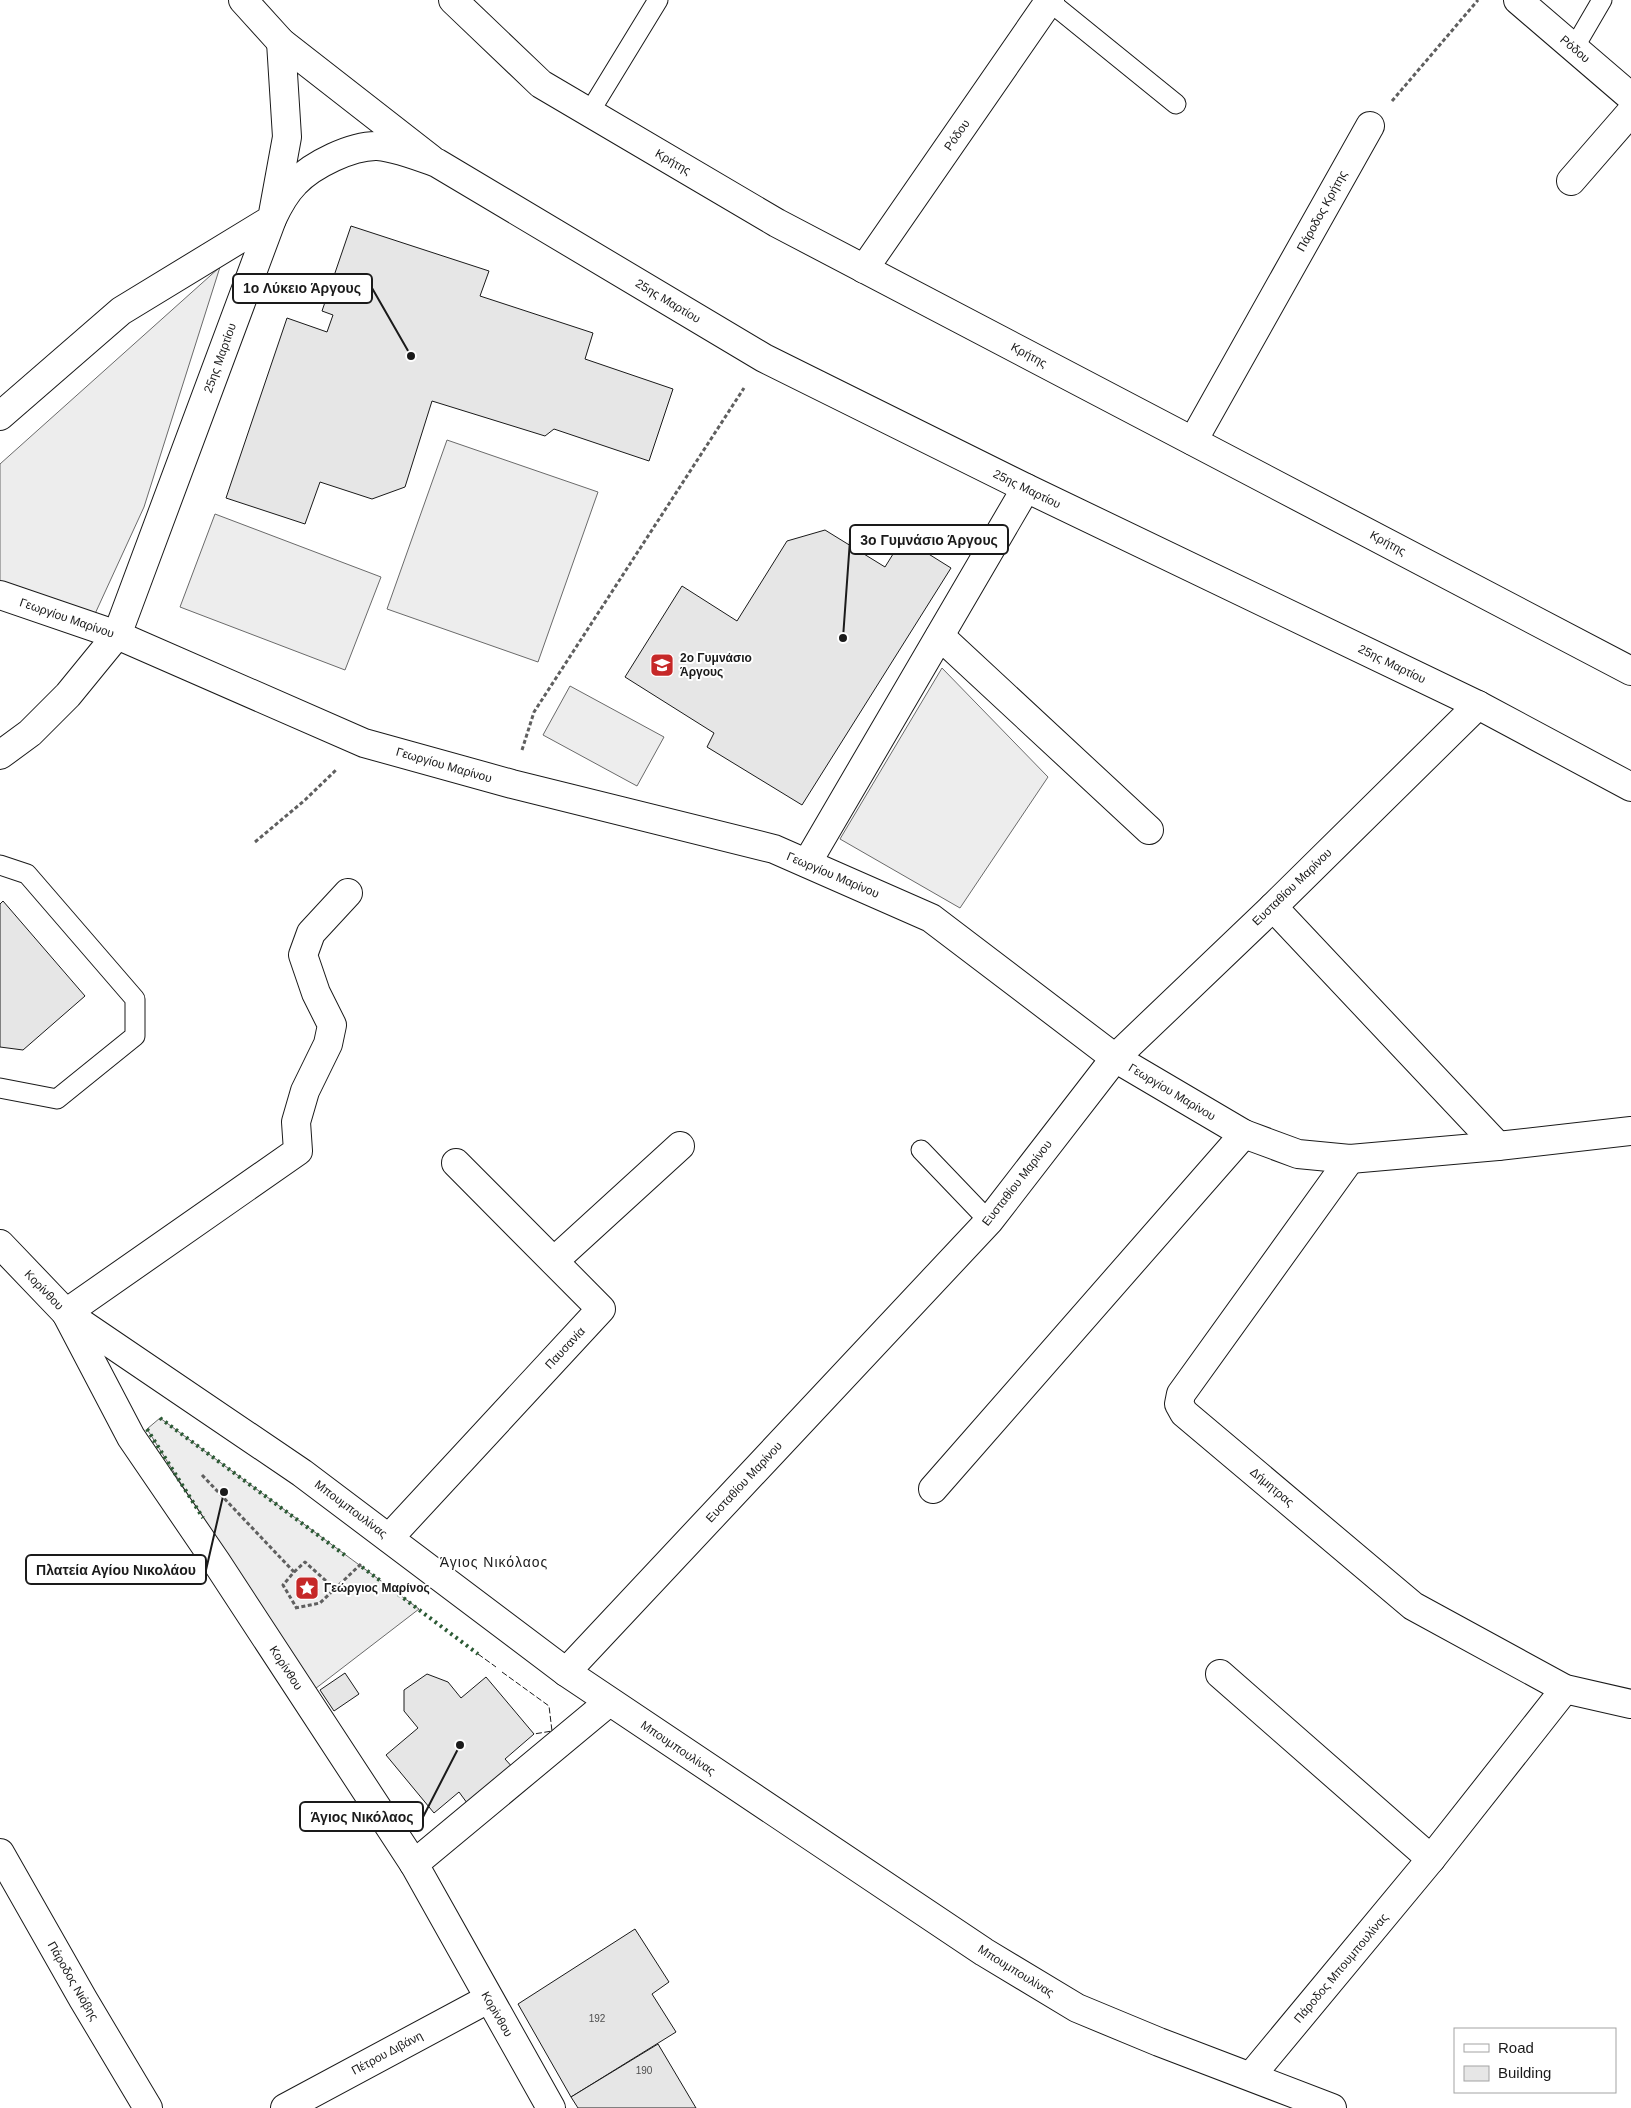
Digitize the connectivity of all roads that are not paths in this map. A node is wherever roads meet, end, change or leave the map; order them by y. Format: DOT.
graph roads {
  1 [pos="243,0"];
  2 [pos="453,0"];
  3 [pos="658,0"];
  4 [pos="1050,0"];
  5 [pos="1518,0"];
  6 [pos="1602,0"];
  7 [pos="282,42"];
  8 [pos="1574,48"];
  9 [pos="1631,97"];
  10 [pos="1176,104"];
  11 [pos="589,112"];
  12 [pos="1631,112"];
  13 [pos="1370,126"];
  14 [pos="437,164"];
  15 [pos="1571,181"];
  16 [pos="272,218"];
  17 [pos="864,269"];
  18 [pos="0,416"];
  19 [pos="1193,441"];
  20 [pos="1026,488"];
  21 [pos="0,595"];
  22 [pos="116,635"];
  23 [pos="940,636"];
  24 [pos="1631,671"];
  25 [pos="1478,705"];
  26 [pos="0,755"];
  27 [pos="1631,787"];
  28 [pos="1149,830"];
  29 [pos="807,863"];
  30 [pos="0,864"];
  31 [pos="348,893"];
  32 [pos="1273,906"];
  33 [pos="1115,1058"];
  34 [pos="0,1088"];
  35 [pos="1631,1131"];
  36 [pos="1244,1134"];
  37 [pos="680,1146"];
  38 [pos="1498,1146"];
  39 [pos="921,1150"];
  40 [pos="1350,1159"];
  41 [pos="456,1162"];
  42 [pos="989,1221"];
  43 [pos="0,1244"];
  44 [pos="554,1261"];
  45 [pos="66,1313"];
  46 [pos="933,1489"];
  47 [pos="389,1538"];
  48 [pos="566,1672"];
  49 [pos="1220,1674"];
  50 [pos="1565,1689"];
  51 [pos="609,1702"];
  52 [pos="1631,1704"];
  53 [pos="0,1853"];
  54 [pos="1431,1859"];
  55 [pos="414,1864"];
  56 [pos="488,1999"];
  57 [pos="1251,2076"];
  58 [pos="148,2108"];
  59 [pos="285,2108"];
  60 [pos="551,2108"];
  61 [pos="1332,2108"];
  1 -- 7 [label="street"];
  2 -- 11 [label="street, Κρήτης"];
  3 -- 11 [label="lane"];
  4 -- 10 [label="lane"];
  4 -- 17 [label="street, Ρόδου"];
  5 -- 8 [label="street, Ρόδου"];
  6 -- 8 [label="lane"];
  7 -- 14 [label="street"];
  7 -- 16 [label="street"];
  8 -- 9 [label="street, Ρόδου"];
  11 -- 17 [label="street, Κρήτης"];
  12 -- 15 [label="street"];
  13 -- 19 [label="street, Πάροδος Κρήτης"];
  14 -- 16 [label="street, 25ης Μαρτίου"];
  14 -- 20 [label="street, 25ης Μαρτίου"];
  16 -- 18 [label="street"];
  16 -- 22 [label="street, 25ης Μαρτίου"];
  17 -- 19 [label="street, Κρήτης"];
  19 -- 24 [label="street, Κρήτης"];
  20 -- 23 [label="street"];
  20 -- 25 [label="street, 25ης Μαρτίου"];
  21 -- 22 [label="street, Γεωργίου Μαρίνου"];
  22 -- 26 [label="street, 25ης Μαρτίου"];
  22 -- 29 [label="street, Γεωργίου Μαρίνου"];
  23 -- 28 [label="street"];
  23 -- 29 [label="street"];
  25 -- 27 [label="street, 25ης Μαρτίου"];
  25 -- 32 [label="street, Ευσταθίου Μαρίνου"];
  29 -- 33 [label="street, Γεωργίου Μαρίνου"];
  30 -- 34 [label="lane"];
  31 -- 45 [label="street"];
  32 -- 33 [label="street, Ευσταθίου Μαρίνου"];
  32 -- 38 [label="street"];
  33 -- 36 [label="street, Γεωργίου Μαρίνου"];
  33 -- 42 [label="street, Ευσταθίου Μαρίνου"];
  35 -- 38 [label="street, Γεωργίου Μαρίνου"];
  36 -- 40 [label="street, Γεωργίου Μαρίνου"];
  36 -- 46 [label="street"];
  37 -- 44 [label="street"];
  38 -- 40 [label="street, Γεωργίου Μαρίνου"];
  39 -- 42 [label="lane"];
  40 -- 50 [label="street, Δήμητρας"];
  41 -- 44 [label="street, Παυσανία"];
  42 -- 48 [label="street, Ευσταθίου Μαρίνου"];
  43 -- 45 [label="street, Κορίνθου"];
  44 -- 47 [label="street, Παυσανία"];
  45 -- 47 [label="street, Μπουμπουλίνας"];
  45 -- 55 [label="street, Κορίνθου"];
  47 -- 48 [label="street, Μπουμπουλίνας"];
  48 -- 51 [label="street, Μπουμπουλίνας"];
  49 -- 54 [label="street"];
  50 -- 52 [label="street, Δήμητρας"];
  50 -- 54 [label="street, Πάροδος Μπουμπουλίνας"];
  51 -- 55 [label="street"];
  51 -- 57 [label="street, Μπουμπουλίνας"];
  53 -- 58 [label="street, Πάροδος Νιόβης"];
  54 -- 57 [label="street, Πάροδος Μπουμπουλίνας"];
  55 -- 56 [label="street, Κορίνθου"];
  56 -- 59 [label="street, Πέτρου Διβάνη"];
  56 -- 60 [label="street, Κορίνθου"];
  57 -- 61 [label="street, Μπουμπουλίνας"];
}
